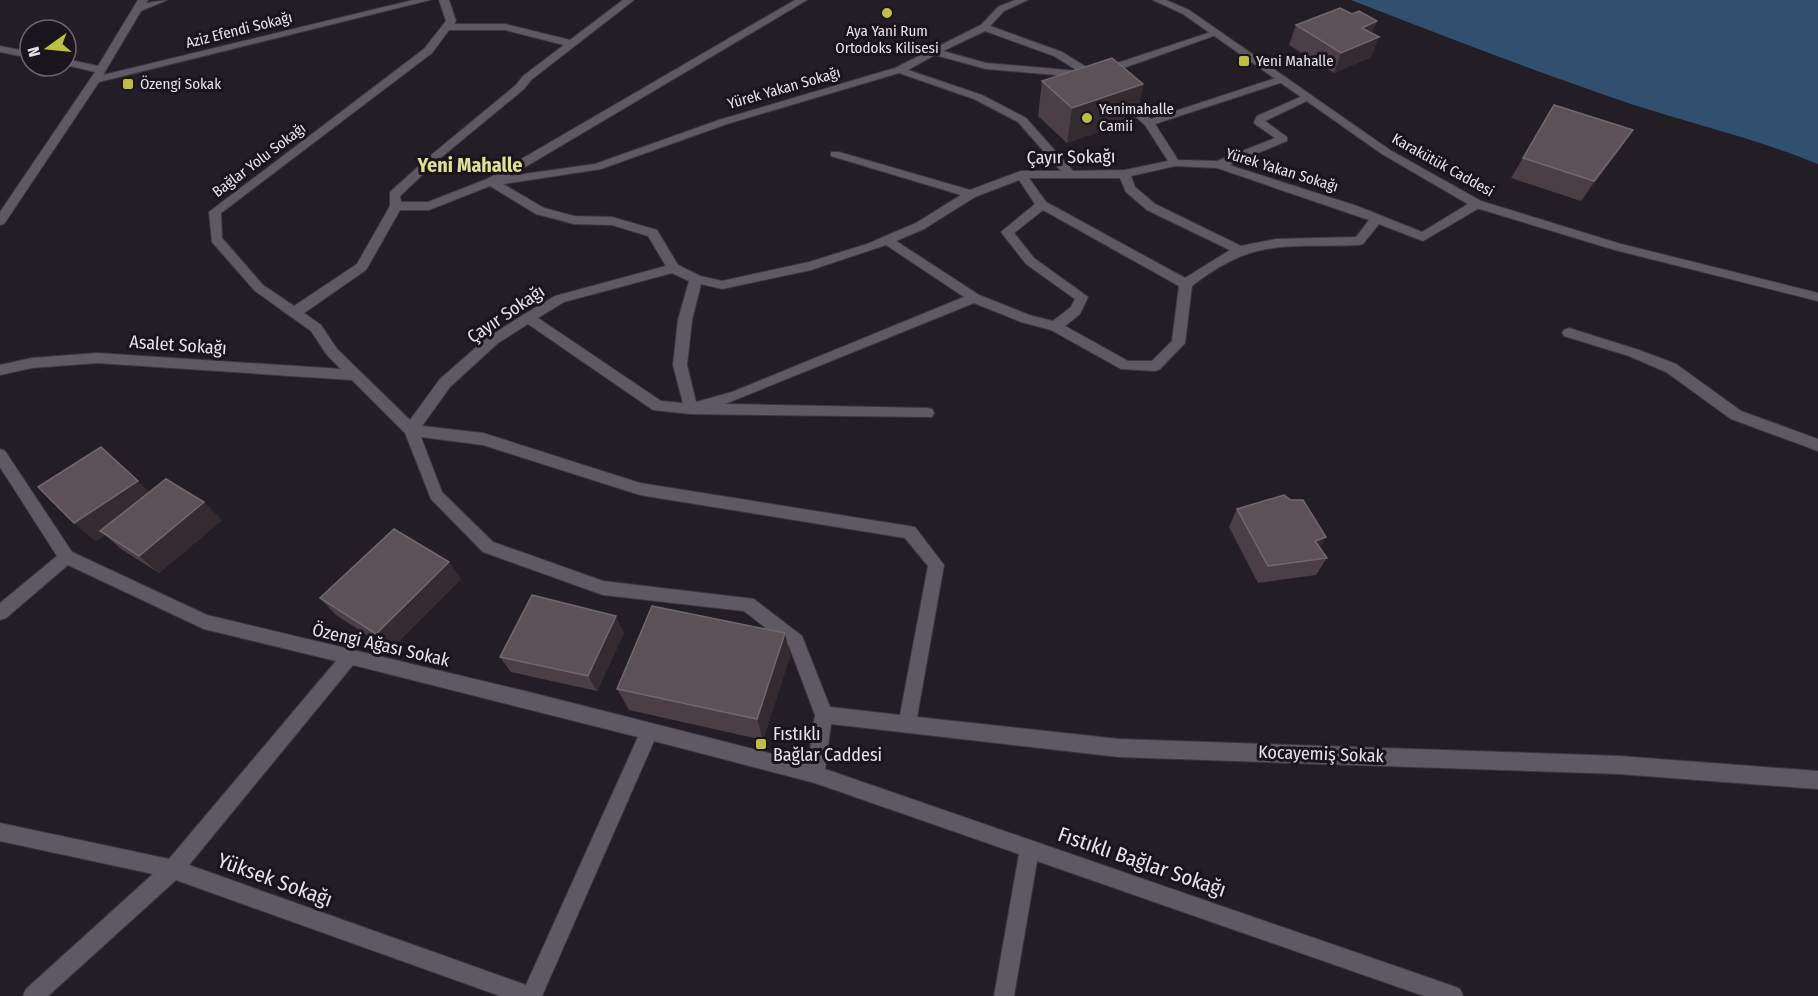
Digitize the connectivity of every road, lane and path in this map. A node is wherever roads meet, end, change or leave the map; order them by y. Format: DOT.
graph roads {
  1 [pos="143,0"];
  2 [pos="162,0"];
  3 [pos="425,0"];
  4 [pos="444,0"];
  5 [pos="629,0"];
  6 [pos="802,0"];
  7 [pos="1023,0"];
  8 [pos="1158,0"];
  9 [pos="136,10"];
  10 [pos="447,27"];
  11 [pos="984,27"];
  12 [pos="1216,33"];
  13 [pos="572,44"];
  14 [pos="0,49"];
  15 [pos="934,52"];
  16 [pos="18,53"];
  17 [pos="78,65"];
  18 [pos="101,70"];
  19 [pos="899,70"];
  20 [pos="1092,75"];
  21 [pos="1282,79"];
  22 [pos="95,80"];
  23 [pos="1307,97"];
  24 [pos="1149,123"];
  25 [pos="835,154"];
  26 [pos="1175,163"];
  27 [pos="1218,165"];
  28 [pos="1125,174"];
  29 [pos="1021,175"];
  30 [pos="1071,176"];
  31 [pos="491,182"];
  32 [pos="971,194"];
  33 [pos="1477,204"];
  34 [pos="1042,205"];
  35 [pos="396,206"];
  36 [pos="1377,218"];
  37 [pos="0,221"];
  38 [pos="886,240"];
  39 [pos="1242,251"];
  40 [pos="673,268"];
  41 [pos="696,279"];
  42 [pos="1185,284"];
  43 [pos="1818,297"];
  44 [pos="974,298"];
  45 [pos="294,313"];
  46 [pos="528,318"];
  47 [pos="1055,326"];
  48 [pos="1569,333"];
  49 [pos="0,370"];
  50 [pos="354,375"];
  51 [pos="691,410"];
  52 [pos="927,413"];
  53 [pos="411,430"];
  54 [pos="1818,445"];
  55 [pos="0,455"];
  56 [pos="66,557"];
  57 [pos="0,613"];
  58 [pos="349,658"];
  59 [pos="825,715"];
  60 [pos="907,724"];
  61 [pos="649,732"];
  62 [pos="815,774"];
  63 [pos="1818,780"];
  64 [pos="0,832"];
  65 [pos="1030,848"];
  66 [pos="173,869"];
  67 [pos="33,996"];
  68 [pos="530,996"];
  69 [pos="1004,996"];
  70 [pos="1453,996"];
  1 -- 9 [label="street"];
  2 -- 9 [label="street"];
  3 -- 22 [label="street, Aziz Efendi Sokağı"];
  4 -- 10 [label="street"];
  5 -- 13 [label="street"];
  6 -- 31 [label="street"];
  7 -- 11 [label="street, Yürek Yakan Sokağı"];
  8 -- 12 [label="street, Karakütük Caddesi"];
  9 -- 18 [label="street"];
  10 -- 13 [label="street"];
  10 -- 45 [label="street, Bağlar Yolu Sokağı"];
  11 -- 15 [label="street, Yürek Yakan Sokağı"];
  11 -- 20 [label="street"];
  12 -- 20 [label="street"];
  12 -- 21 [label="street, Karakütük Caddesi"];
  13 -- 35 [label="street"];
  14 -- 16 [label="street"];
  15 -- 19 [label="street, Yürek Yakan Sokağı"];
  15 -- 20 [label="street"];
  17 -- 18 [label="street"];
  18 -- 22 [label="street"];
  19 -- 30 [label="street"];
  19 -- 31 [label="street, Yürek Yakan Sokağı"];
  20 -- 24 [label="street"];
  21 -- 23 [label="street, Karakütük Caddesi"];
  21 -- 24 [label="street"];
  22 -- 37 [label="street"];
  23 -- 27 [label="street"];
  23 -- 33 [label="street, Karakütük Caddesi"];
  24 -- 26 [label="street"];
  25 -- 32 [label="street"];
  26 -- 27 [label="street, Yürek Yakan Sokağı"];
  26 -- 28 [label="street, Çayır Sokağı"];
  27 -- 36 [label="street, Yürek Yakan Sokağı"];
  28 -- 30 [label="street, Çayır Sokağı"];
  28 -- 39 [label="street"];
  29 -- 30 [label="street, Çayır Sokağı"];
  29 -- 32 [label="street, Çayır Sokağı"];
  29 -- 34 [label="street"];
  31 -- 35 [label="street"];
  31 -- 40 [label="street"];
  32 -- 38 [label="street, Çayır Sokağı"];
  33 -- 36 [label="street, Yürek Yakan Sokağı"];
  33 -- 43 [label="street, Karakütük Caddesi"];
  34 -- 42 [label="street"];
  34 -- 47 [label="street"];
  35 -- 45 [label="street"];
  36 -- 39 [label="street"];
  38 -- 41 [label="street, Çayır Sokağı"];
  38 -- 44 [label="street"];
  39 -- 42 [label="street"];
  40 -- 41 [label="street, Çayır Sokağı"];
  40 -- 46 [label="street, Çayır Sokağı"];
  41 -- 51 [label="street"];
  42 -- 47 [label="street"];
  44 -- 47 [label="street"];
  44 -- 51 [label="street"];
  45 -- 50 [label="street, Bağlar Yolu Sokağı"];
  46 -- 51 [label="street"];
  46 -- 53 [label="street, Çayır Sokağı"];
  48 -- 54 [label="street"];
  49 -- 50 [label="street, Asalet Sokağı"];
  50 -- 53 [label="street, Bağlar Yolu Sokağı"];
  51 -- 52 [label="street"];
  53 -- 59 [label="street"];
  53 -- 60 [label="street"];
  55 -- 56 [label="street"];
  56 -- 57 [label="street"];
  56 -- 58 [label="street, Özengi Ağası Sokak"];
  58 -- 61 [label="street, Özengi Ağası Sokak"];
  58 -- 66 [label="street"];
  59 -- 60 [label="street, Kocayemiş Sokak"];
  59 -- 62 [label="street"];
  60 -- 63 [label="street, Kocayemiş Sokak"];
  61 -- 62 [label="street, Özengi Ağası Sokak"];
  61 -- 68 [label="street"];
  62 -- 65 [label="street, Fıstıklı Bağlar Sokağı"];
  64 -- 66 [label="street, Yüksek Sokağı"];
  65 -- 69 [label="street"];
  65 -- 70 [label="street, Fıstıklı Bağlar Sokağı"];
  66 -- 67 [label="street"];
  66 -- 68 [label="street, Yüksek Sokağı"];
}
